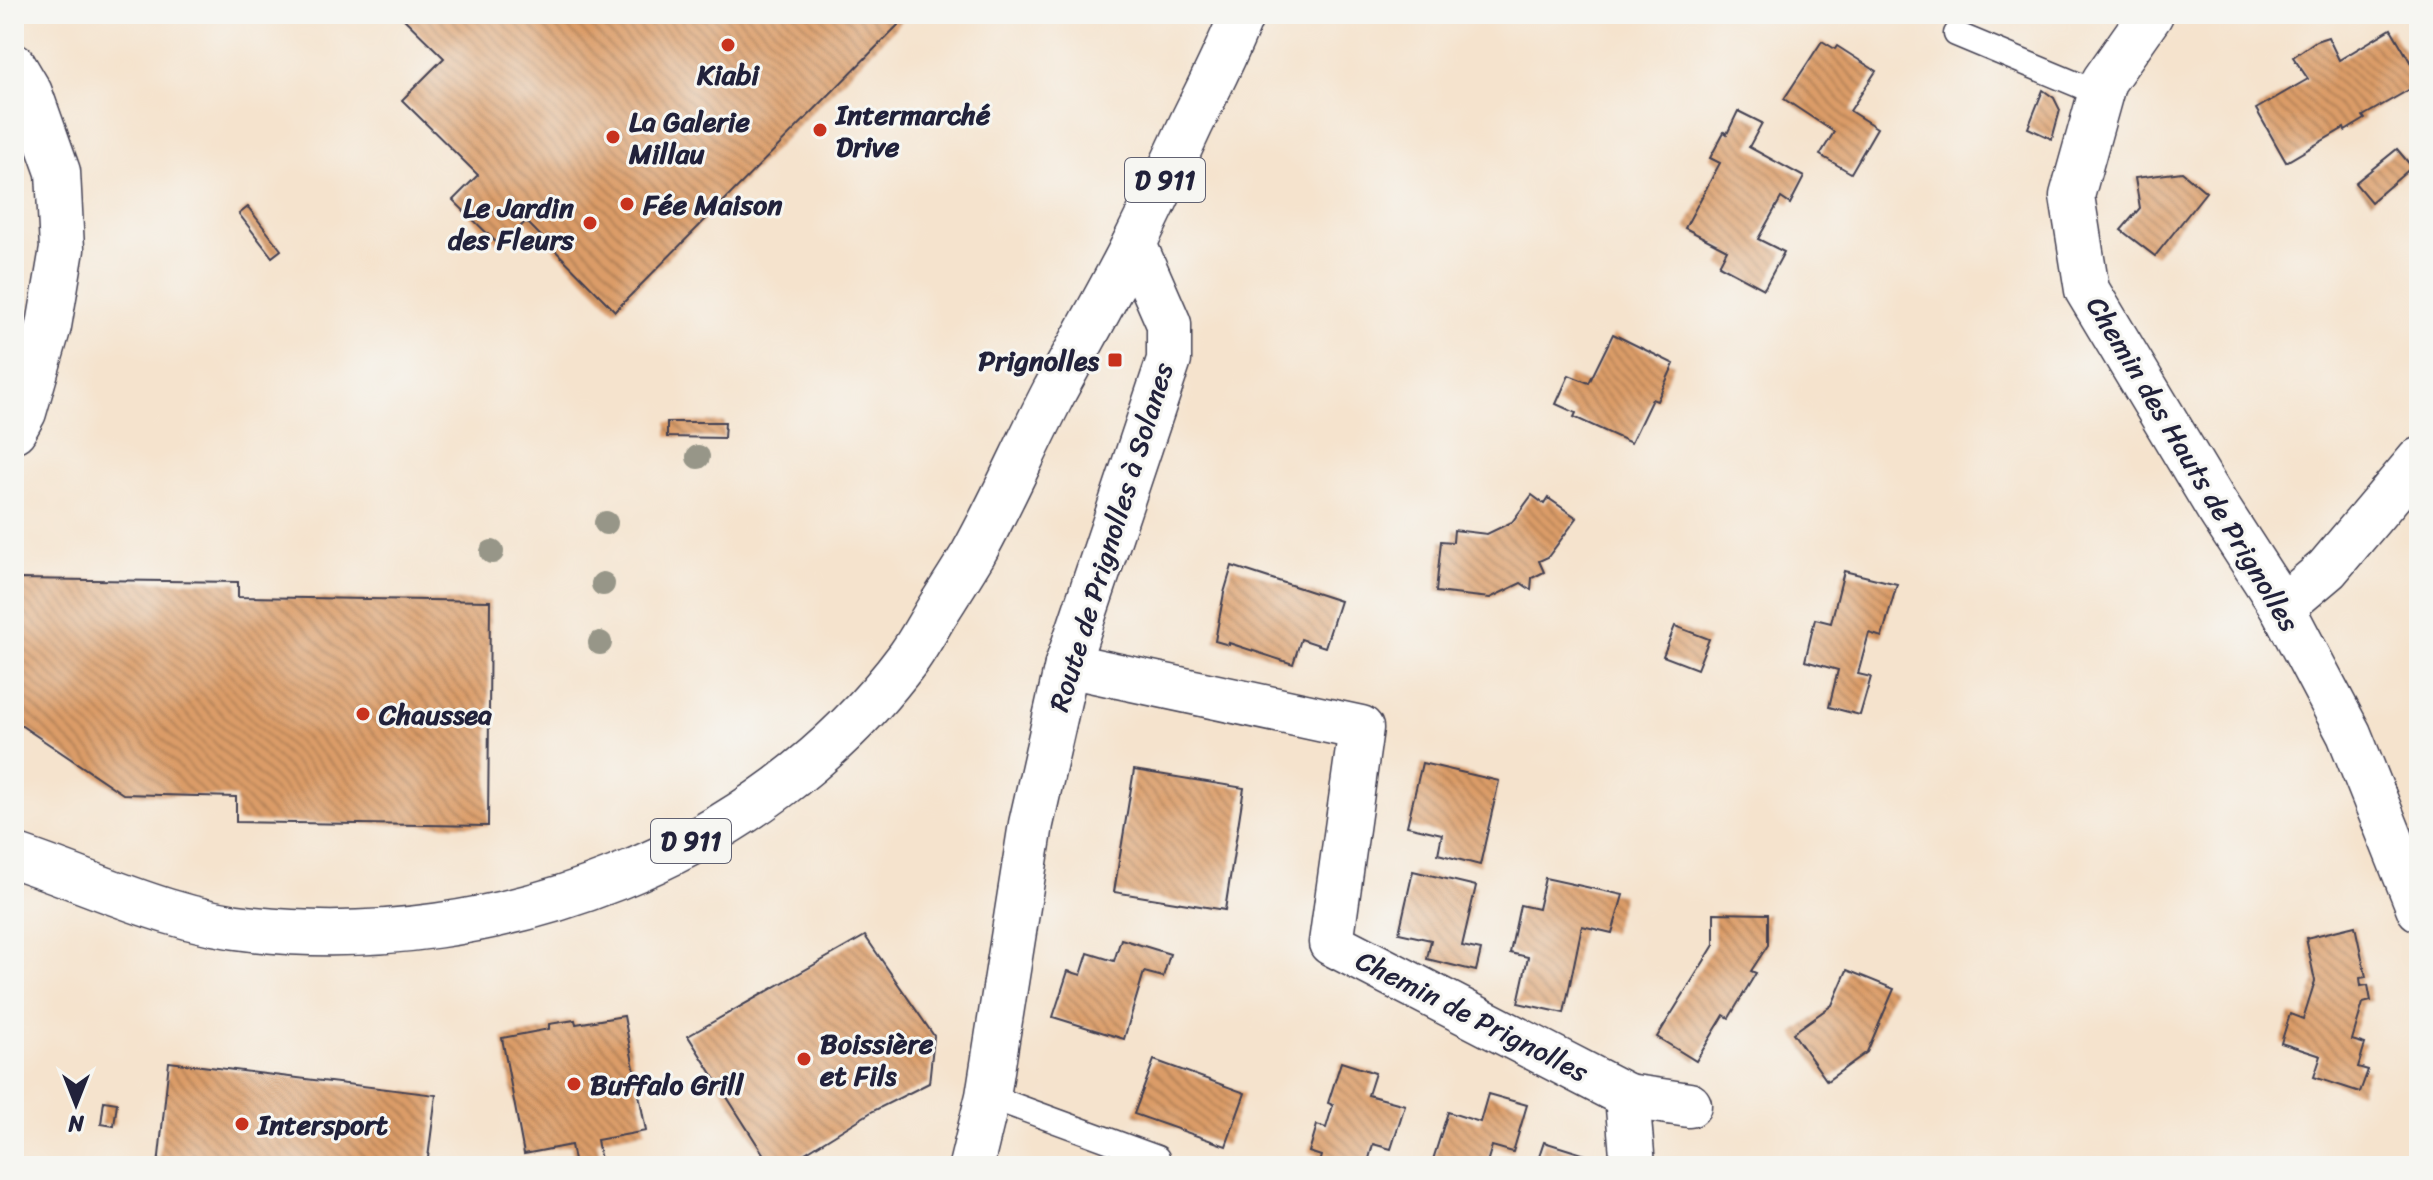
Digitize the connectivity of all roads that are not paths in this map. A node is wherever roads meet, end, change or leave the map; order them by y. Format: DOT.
graph roads {
  1 [pos="1242,14"];
  2 [pos="2151,14"];
  3 [pos="1956,34"];
  4 [pos="14,66"];
  5 [pos="2100,94"];
  6 [pos="1134,244"];
  7 [pos="14,430"];
  8 [pos="2419,460"];
  9 [pos="2282,607"];
  10 [pos="1067,665"];
  11 [pos="14,837"];
  12 [pos="32,862"];
  13 [pos="2419,909"];
  14 [pos="988,1096"];
  15 [pos="1627,1096"];
  16 [pos="1689,1105"];
  17 [pos="1157,1158"];
  18 [pos="971,1166"];
  19 [pos="1633,1166"];
  1 -- 6 [label="street, D 911"];
  2 -- 5 [label="street, Chemin des Hauts de Prignolles"];
  3 -- 5 [label="lane"];
  4 -- 7 [label="street"];
  5 -- 9 [label="street, Chemin des Hauts de Prignolles"];
  6 -- 10 [label="street, Route de Prignolles à Solanes"];
  6 -- 12 [label="street, D 911"];
  8 -- 9 [label="street"];
  9 -- 13 [label="street, Chemin des Hauts de Prignolles"];
  10 -- 14 [label="street, Route de Prignolles à Solanes"];
  10 -- 15 [label="street, Chemin de Prignolles"];
  11 -- 12 [label="street, D 911"];
  14 -- 17 [label="lane"];
  14 -- 18 [label="street, Route de Prignolles à Solanes"];
  15 -- 16 [label="street"];
  15 -- 19 [label="street"];
}
